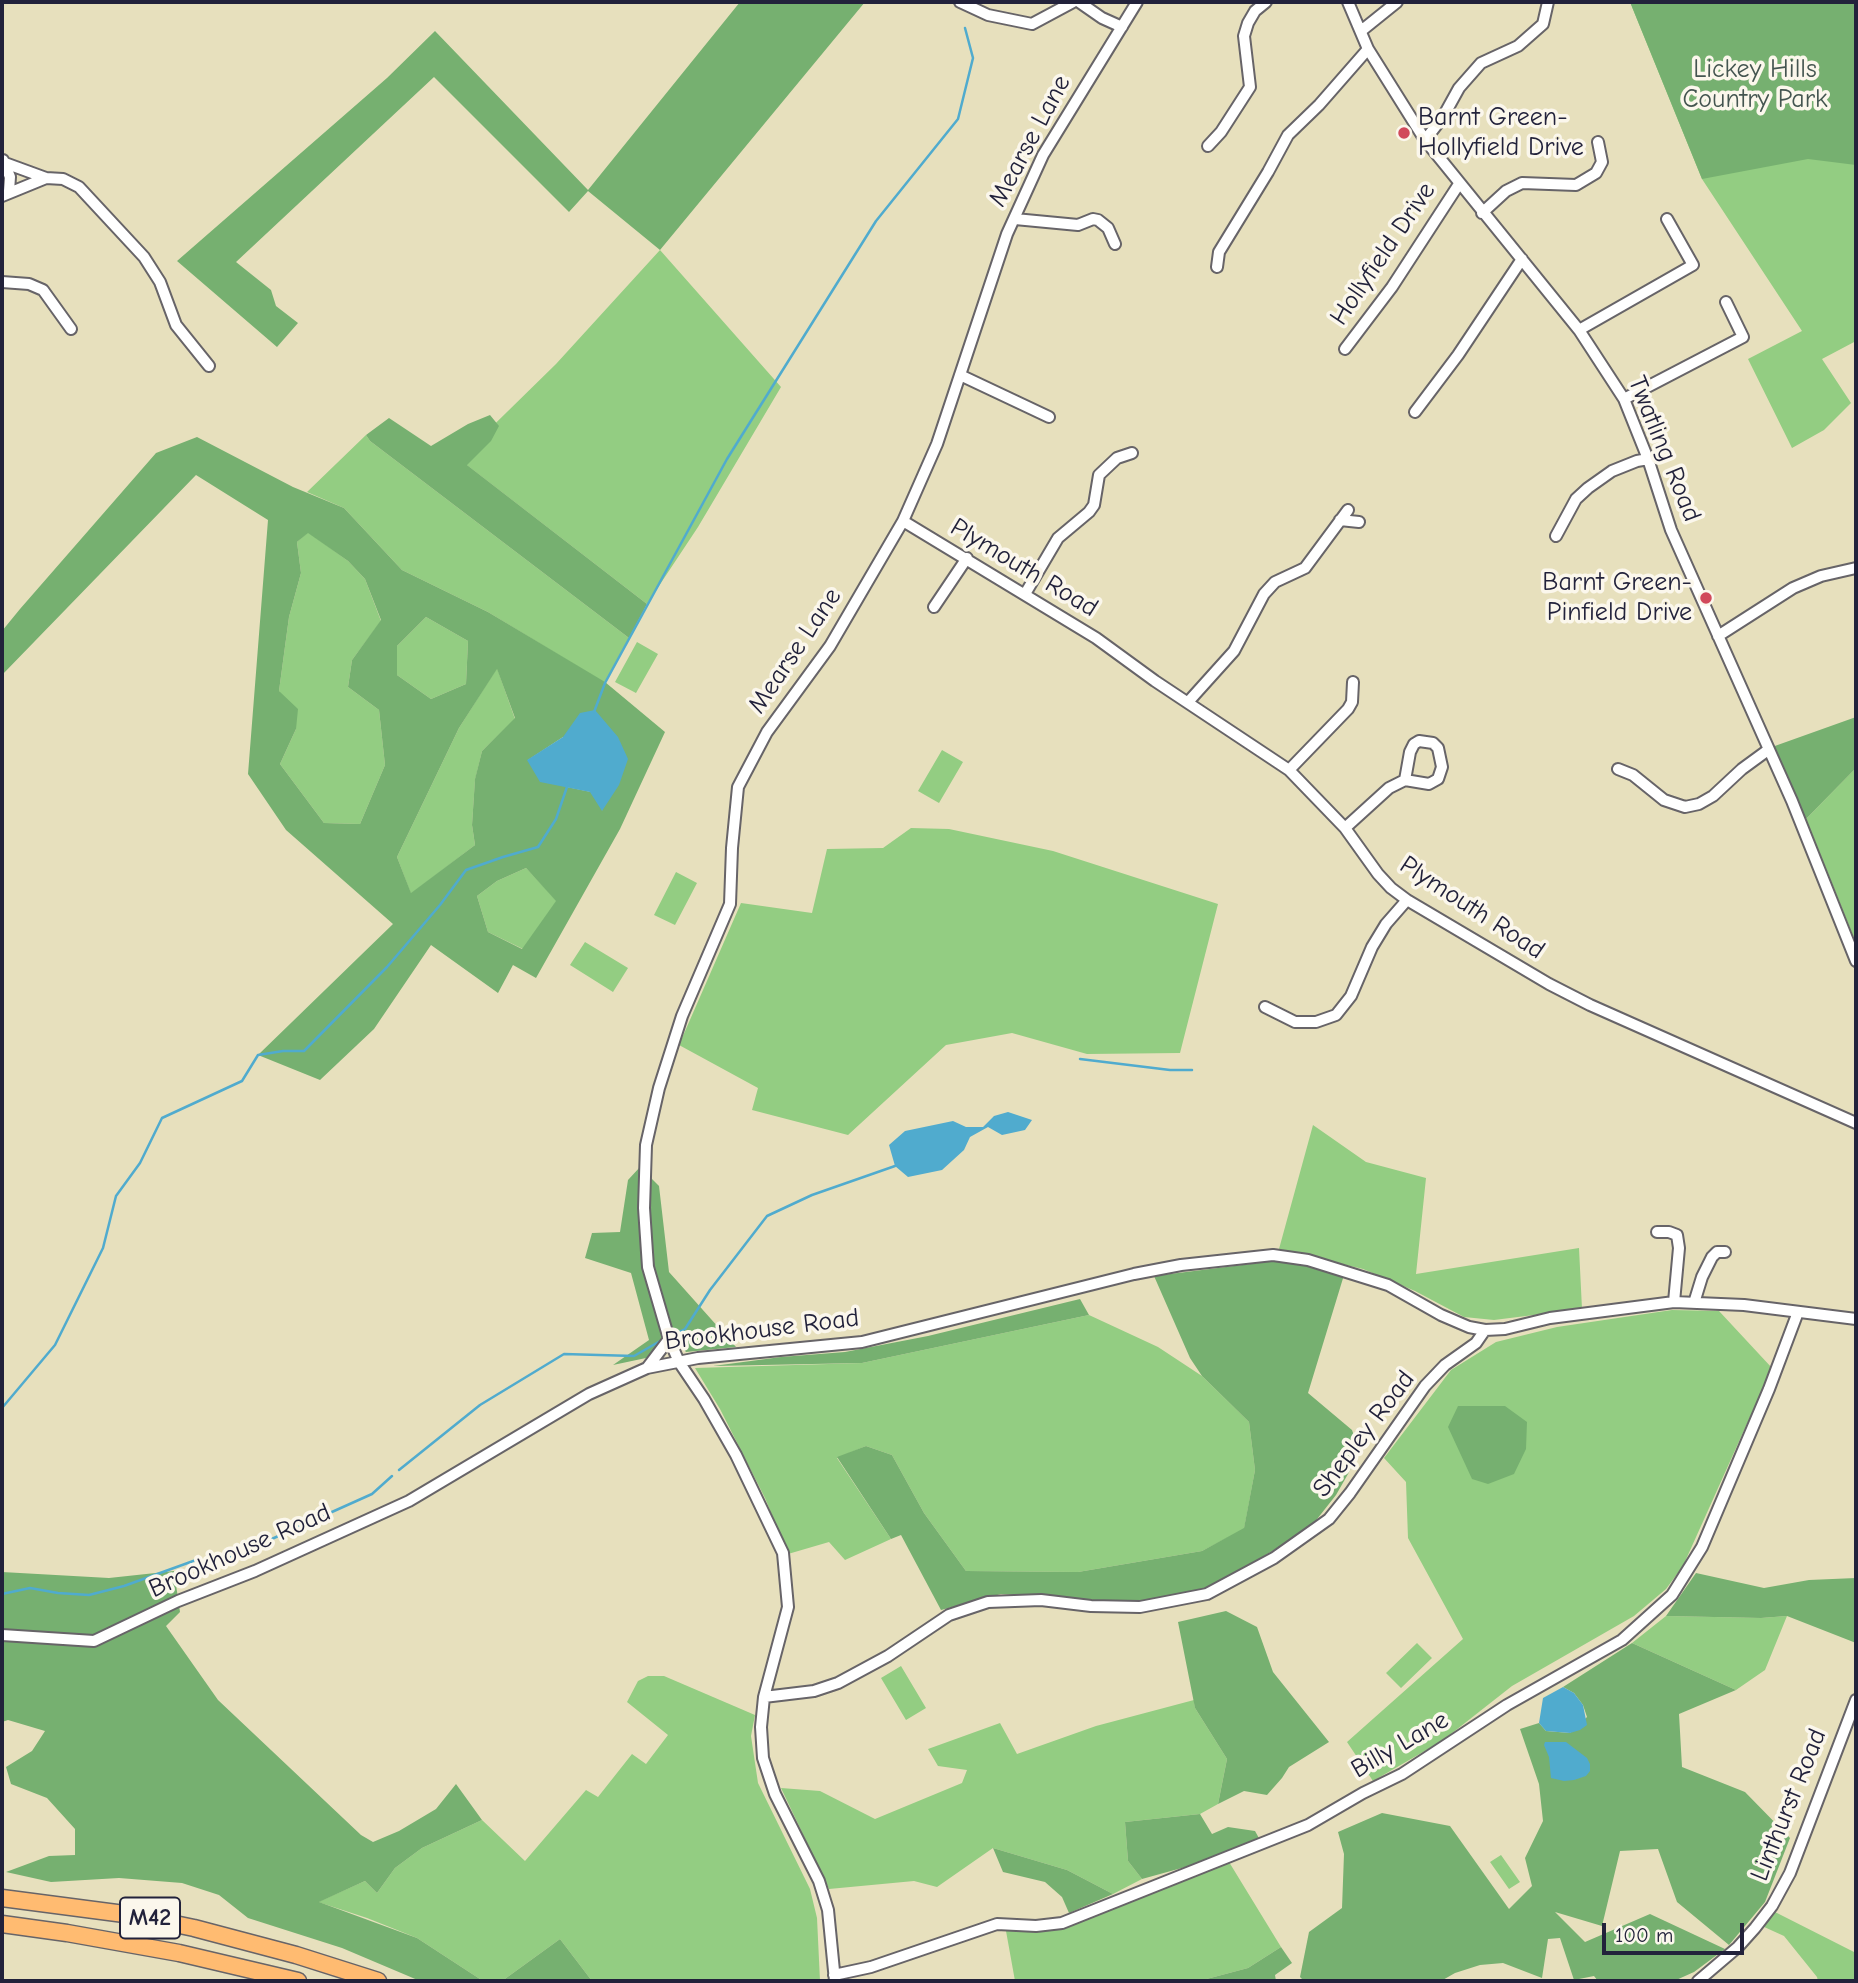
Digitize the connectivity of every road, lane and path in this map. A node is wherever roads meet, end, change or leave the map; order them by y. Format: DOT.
graph roads {
  1 [pos="960,2"];
  2 [pos="1073,2"];
  3 [pos="1079,2"];
  4 [pos="1137,2"];
  5 [pos="1266,2"];
  6 [pos="1348,2"];
  7 [pos="1396,2"];
  8 [pos="1549,2"];
  9 [pos="1122,27"];
  10 [pos="1361,31"];
  11 [pos="1368,49"];
  12 [pos="1425,140"];
  13 [pos="1598,142"];
  14 [pos="1208,146"];
  15 [pos="3,161"];
  16 [pos="46,178"];
  17 [pos="1459,184"];
  18 [pos="6,194"];
  19 [pos="1482,213"];
  20 [pos="1015,219"];
  21 [pos="1667,219"];
  22 [pos="1115,244"];
  23 [pos="1522,259"];
  24 [pos="1217,267"];
  25 [pos="2,282"];
  26 [pos="1726,302"];
  27 [pos="71,329"];
  28 [pos="1579,330"];
  29 [pos="1345,349"];
  30 [pos="209,366"];
  31 [pos="960,375"];
  32 [pos="1624,399"];
  33 [pos="1415,411"];
  34 [pos="1049,417"];
  35 [pos="1132,453"];
  36 [pos="1648,459"];
  37 [pos="1348,510"];
  38 [pos="1340,520"];
  39 [pos="903,521"];
  40 [pos="1359,522"];
  41 [pos="1556,536"];
  42 [pos="967,558"];
  43 [pos="1856,568"];
  44 [pos="1025,594"];
  45 [pos="934,607"];
  46 [pos="1718,636"];
  47 [pos="1353,682"];
  48 [pos="1189,701"];
  49 [pos="1768,750"];
  50 [pos="1618,769"];
  51 [pos="1289,770"];
  52 [pos="1405,780"];
  53 [pos="1345,828"];
  54 [pos="1408,900"];
  55 [pos="1856,961"];
  56 [pos="1265,1007"];
  57 [pos="1856,1123"];
  58 [pos="1657,1232"];
  59 [pos="1725,1252"];
  60 [pos="1674,1302"];
  61 [pos="1693,1303"];
  62 [pos="1798,1312"];
  63 [pos="1856,1319"];
  64 [pos="1485,1331"];
  65 [pos="669,1339"];
  66 [pos="679,1362"];
  67 [pos="647,1368"];
  68 [pos="2,1635"];
  69 [pos="764,1697"];
  70 [pos="1856,1700"];
  71 [pos="2,1898"];
  72 [pos="2,1924"];
  73 [pos="834,1978"];
  74 [pos="298,1981"];
  75 [pos="379,1981"];
  76 [pos="1698,1981"];
  1 -- 2 [label="street"];
  3 -- 9 [label="street"];
  4 -- 9 [label="street, Mearse Lane"];
  5 -- 14 [label="street"];
  6 -- 10 [label="street, Twatling Road"];
  7 -- 10 [label="street"];
  8 -- 12 [label="street"];
  9 -- 20 [label="street, Mearse Lane"];
  10 -- 11 [label="street, Twatling Road"];
  11 -- 12 [label="street, Twatling Road"];
  11 -- 24 [label="street"];
  12 -- 17 [label="street, Twatling Road"];
  13 -- 19 [label="street"];
  15 -- 16 [label="street"];
  15 -- 18 [label="street"];
  16 -- 18 [label="street"];
  16 -- 30 [label="street"];
  17 -- 19 [label="street, Twatling Road"];
  17 -- 29 [label="street, Hollyfield Drive"];
  19 -- 23 [label="street, Twatling Road"];
  20 -- 22 [label="street"];
  20 -- 31 [label="street, Mearse Lane"];
  21 -- 28 [label="street"];
  23 -- 28 [label="street, Twatling Road"];
  23 -- 33 [label="street"];
  25 -- 27 [label="street"];
  26 -- 32 [label="street"];
  28 -- 32 [label="street, Twatling Road"];
  31 -- 34 [label="street"];
  31 -- 39 [label="street, Mearse Lane"];
  32 -- 36 [label="street, Twatling Road"];
  35 -- 44 [label="street"];
  36 -- 41 [label="street"];
  36 -- 46 [label="street, Twatling Road"];
  37 -- 38 [label="street"];
  38 -- 40 [label="street"];
  38 -- 48 [label="street"];
  39 -- 42 [label="street, Plymouth Road"];
  39 -- 65 [label="street, Mearse Lane"];
  42 -- 44 [label="street, Plymouth Road"];
  42 -- 45 [label="street"];
  43 -- 46 [label="street"];
  44 -- 48 [label="street, Plymouth Road"];
  46 -- 49 [label="street, Twatling Road"];
  47 -- 51 [label="street"];
  48 -- 51 [label="street, Plymouth Road"];
  49 -- 50 [label="street"];
  49 -- 55 [label="street, Twatling Road"];
  51 -- 53 [label="street, Plymouth Road"];
  52 -- 53 [label="street"];
  53 -- 54 [label="street, Plymouth Road"];
  54 -- 56 [label="street"];
  54 -- 57 [label="street, Plymouth Road"];
  58 -- 60 [label="street"];
  59 -- 61 [label="street"];
  60 -- 61 [label="street"];
  60 -- 64 [label="street"];
  61 -- 62 [label="street"];
  62 -- 63 [label="street"];
  62 -- 73 [label="street, Billy Lane"];
  64 -- 66 [label="street, Brookhouse Road"];
  64 -- 69 [label="street, Shepley Road"];
  65 -- 66 [label="street, Mearse Lane"];
  65 -- 67 [label="street"];
  66 -- 67 [label="street, Brookhouse Road"];
  66 -- 69 [label="street, Mearse Lane"];
  67 -- 68 [label="street, Brookhouse Road"];
  69 -- 73 [label="street, Mearse Lane"];
  70 -- 76 [label="street, Linthurst Road"];
  71 -- 75 [label="highway, M42"];
  72 -- 74 [label="highway, M42"];
}
